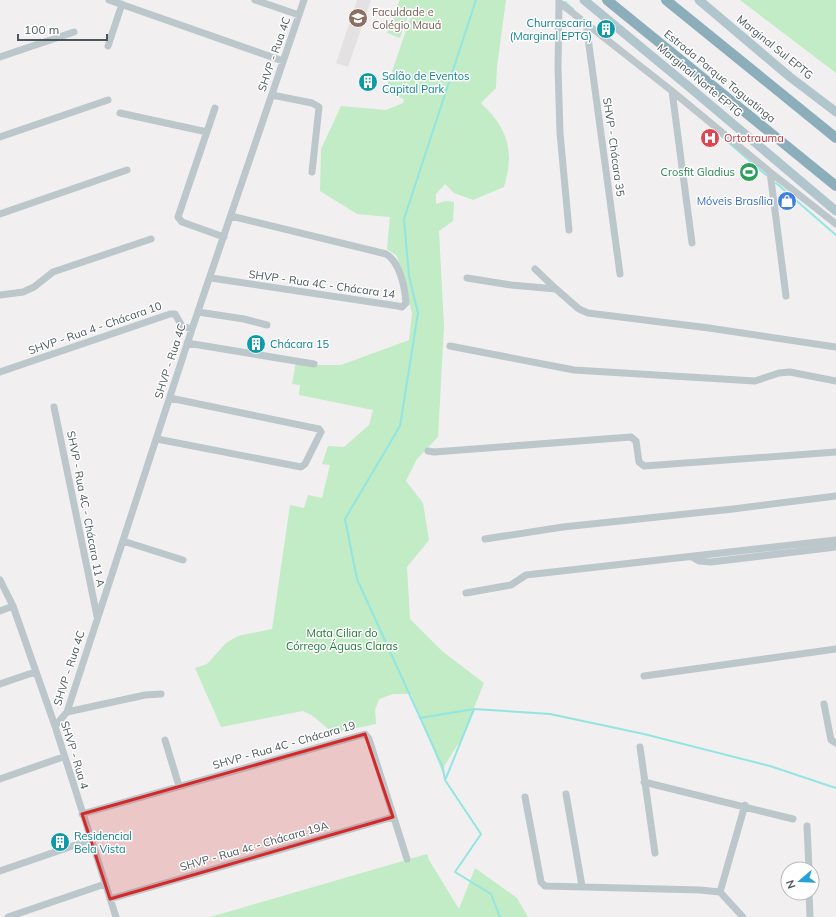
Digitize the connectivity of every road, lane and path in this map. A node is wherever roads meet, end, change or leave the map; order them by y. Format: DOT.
graph roads {
  1 [pos="109,0"];
  2 [pos="255,0"];
  3 [pos="304,0"];
  4 [pos="584,0"];
  5 [pos="607,0"];
  6 [pos="666,0"];
  7 [pos="699,0"];
  8 [pos="560,2"];
  9 [pos="122,4"];
  10 [pos="299,15"];
  11 [pos="586,23"];
  12 [pos="74,32"];
  13 [pos="108,46"];
  14 [pos="0,57"];
  15 [pos="283,61"];
  16 [pos="672,91"];
  17 [pos="272,95"];
  18 [pos="108,100"];
  19 [pos="215,108"];
  20 [pos="836,112"];
  21 [pos="120,113"];
  22 [pos="207,132"];
  23 [pos="0,137"];
  24 [pos="836,138"];
  25 [pos="127,170"];
  26 [pos="312,172"];
  27 [pos="770,172"];
  28 [pos="836,186"];
  29 [pos="836,211"];
  30 [pos="0,214"];
  31 [pos="231,216"];
  32 [pos="836,224"];
  33 [pos="569,230"];
  34 [pos="224,237"];
  35 [pos="151,239"];
  36 [pos="692,243"];
  37 [pos="535,269"];
  38 [pos="620,274"];
  39 [pos="210,278"];
  40 [pos="467,278"];
  41 [pos="556,289"];
  42 [pos="0,295"];
  43 [pos="786,296"];
  44 [pos="198,312"];
  45 [pos="266,325"];
  46 [pos="192,329"];
  47 [pos="187,344"];
  48 [pos="450,346"];
  49 [pos="836,347"];
  50 [pos="314,364"];
  51 [pos="0,372"];
  52 [pos="836,382"];
  53 [pos="170,398"];
  54 [pos="54,407"];
  55 [pos="156,439"];
  56 [pos="428,451"];
  57 [pos="836,452"];
  58 [pos="836,496"];
  59 [pos="485,539"];
  60 [pos="836,540"];
  61 [pos="123,541"];
  62 [pos="836,547"];
  63 [pos="692,556"];
  64 [pos="183,560"];
  65 [pos="0,581"];
  66 [pos="466,593"];
  67 [pos="13,606"];
  68 [pos="0,611"];
  69 [pos="97,616"];
  70 [pos="836,649"];
  71 [pos="35,672"];
  72 [pos="644,676"];
  73 [pos="0,684"];
  74 [pos="161,694"];
  75 [pos="824,704"];
  76 [pos="67,712"];
  77 [pos="54,726"];
  78 [pos="165,740"];
  79 [pos="836,743"];
  80 [pos="640,747"];
  81 [pos="63,757"];
  82 [pos="0,779"];
  83 [pos="644,782"];
  84 [pos="179,786"];
  85 [pos="566,794"];
  86 [pos="525,797"];
  87 [pos="745,806"];
  88 [pos="82,814"];
  89 [pos="393,817"];
  90 [pos="793,819"];
  91 [pos="807,826"];
  92 [pos="90,840"];
  93 [pos="656,853"];
  94 [pos="407,859"];
  95 [pos="808,861"];
  96 [pos="0,871"];
  97 [pos="105,884"];
  98 [pos="582,886"];
  99 [pos="720,892"];
  100 [pos="110,899"];
  101 [pos="809,901"];
  102 [pos="8,917"];
  103 [pos="116,917"];
  104 [pos="743,917"];
  105 [pos="810,917"];
  1 -- 9 [label="street"];
  2 -- 10 [label="street"];
  3 -- 10 [label="street, SHVP - Rua 4C"];
  4 -- 29 [label="main road, Marginal Norte EPTG"];
  5 -- 28 [label="highway, Estrada Parque Taguatinga"];
  6 -- 24 [label="highway"];
  7 -- 20 [label="main road, Marginal Sul EPTG"];
  8 -- 11 [label="street"];
  8 -- 33 [label="street"];
  9 -- 13 [label="street"];
  9 -- 15 [label="street"];
  10 -- 15 [label="street, SHVP - Rua 4C"];
  11 -- 16 [label="street"];
  11 -- 38 [label="street, SHVP - Chácara 35"];
  12 -- 14 [label="street"];
  15 -- 17 [label="street, SHVP - Rua 4C"];
  16 -- 27 [label="street"];
  16 -- 36 [label="street"];
  17 -- 26 [label="street"];
  17 -- 31 [label="street, SHVP - Rua 4C"];
  18 -- 23 [label="street"];
  19 -- 22 [label="street"];
  21 -- 22 [label="street"];
  22 -- 34 [label="street"];
  25 -- 30 [label="street"];
  27 -- 32 [label="street"];
  27 -- 43 [label="street"];
  31 -- 34 [label="street, SHVP - Rua 4C"];
  31 -- 39 [label="street, SHVP - Rua 4C - Chácara 14"];
  34 -- 39 [label="street, SHVP - Rua 4C"];
  35 -- 42 [label="street"];
  37 -- 41 [label="street"];
  39 -- 44 [label="street, SHVP - Rua 4C"];
  40 -- 41 [label="street"];
  41 -- 49 [label="street"];
  44 -- 45 [label="street"];
  44 -- 46 [label="street, SHVP - Rua 4C"];
  46 -- 47 [label="street, SHVP - Rua 4C"];
  46 -- 51 [label="street, SHVP - Rua 4 - Chácara 10"];
  47 -- 50 [label="street"];
  47 -- 53 [label="street, SHVP - Rua 4C"];
  48 -- 52 [label="street"];
  53 -- 55 [label="street, SHVP - Rua 4C"];
  53 -- 55 [label="street"];
  54 -- 69 [label="street, SHVP - Rua 4C - Chácara 11 A"];
  55 -- 61 [label="street, SHVP - Rua 4C"];
  56 -- 57 [label="street"];
  58 -- 59 [label="street"];
  60 -- 63 [label="street"];
  61 -- 64 [label="street"];
  61 -- 69 [label="street, SHVP - Rua 4C"];
  62 -- 63 [label="street"];
  63 -- 66 [label="street"];
  65 -- 67 [label="street, SHVP - Rua 4"];
  67 -- 68 [label="street"];
  67 -- 71 [label="street, SHVP - Rua 4"];
  69 -- 76 [label="street, SHVP - Rua 4C"];
  70 -- 72 [label="street"];
  71 -- 73 [label="street"];
  71 -- 77 [label="street, SHVP - Rua 4"];
  74 -- 76 [label="street"];
  75 -- 79 [label="street"];
  76 -- 77 [label="street, SHVP - Rua 4C"];
  77 -- 81 [label="street, SHVP - Rua 4"];
  78 -- 84 [label="street"];
  80 -- 83 [label="street"];
  81 -- 82 [label="street"];
  81 -- 88 [label="street, SHVP - Rua 4"];
  83 -- 87 [label="street"];
  83 -- 93 [label="street"];
  84 -- 88 [label="street, SHVP - Rua 4C - Chácara 19"];
  84 -- 89 [label="street, SHVP - Rua 4C - Chácara 19"];
  85 -- 98 [label="street"];
  86 -- 98 [label="street"];
  87 -- 90 [label="street"];
  87 -- 99 [label="street"];
  88 -- 92 [label="street, SHVP - Rua 4"];
  89 -- 94 [label="street, SHVP - Rua 4C - Chácara 19"];
  89 -- 100 [label="street, SHVP - Rua 4c - Chácara 19A"];
  91 -- 95 [label="street"];
  92 -- 96 [label="street"];
  92 -- 97 [label="street, SHVP - Rua 4"];
  97 -- 100 [label="street, SHVP - Rua 4"];
  97 -- 102 [label="street"];
  98 -- 99 [label="street"];
  99 -- 104 [label="street"];
  100 -- 103 [label="street, SHVP - Rua 4"];
  101 -- 105 [label="street"];
}
